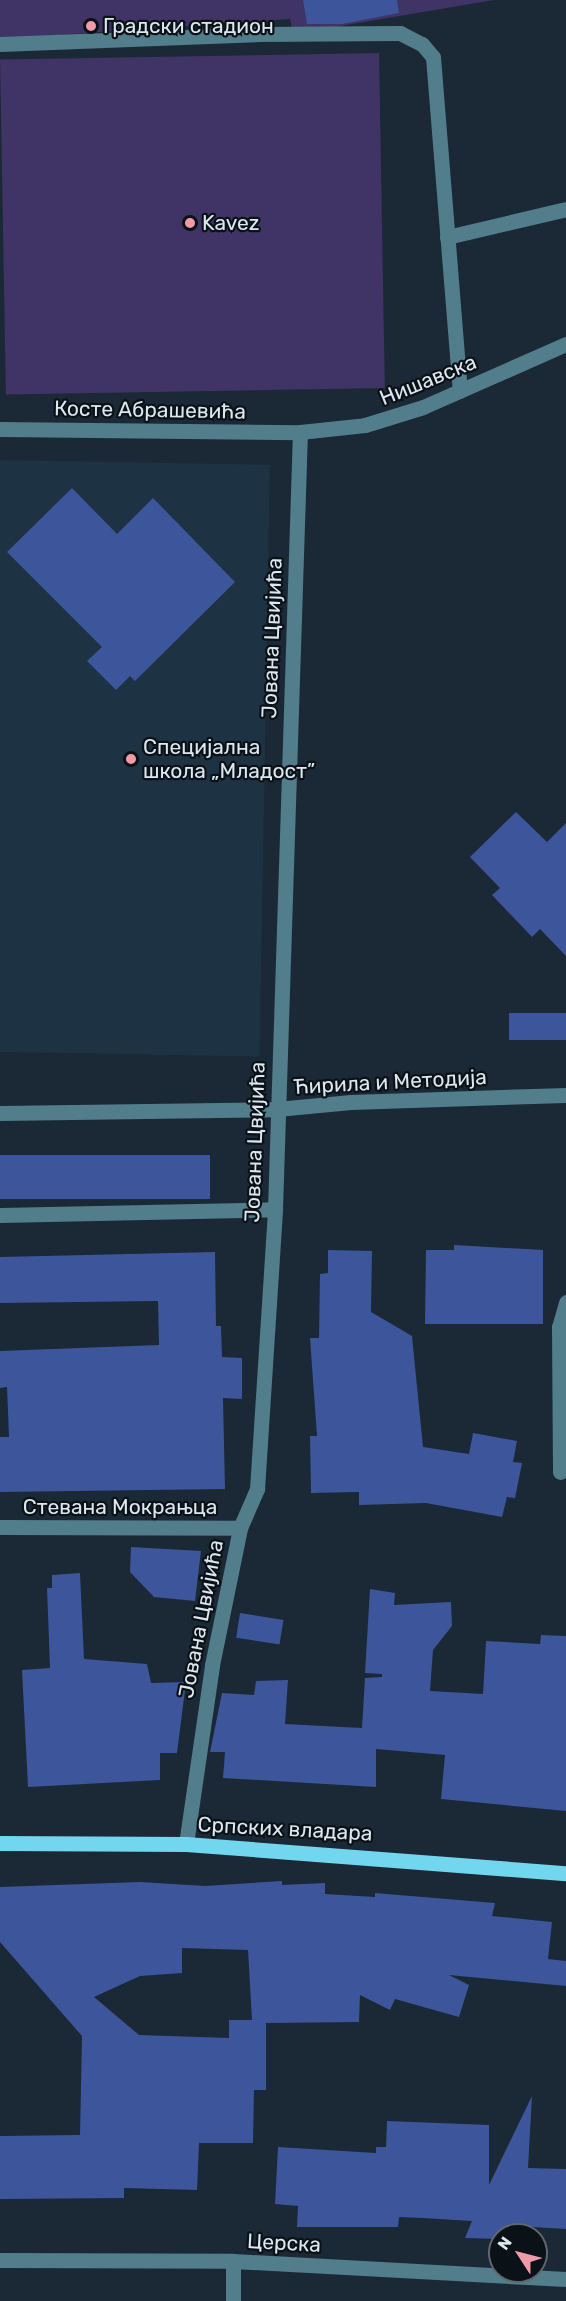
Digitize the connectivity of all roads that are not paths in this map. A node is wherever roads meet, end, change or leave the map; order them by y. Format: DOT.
graph roads {
  1 [pos="0,44"];
  2 [pos="566,209"];
  3 [pos="447,237"];
  4 [pos="566,344"];
  5 [pos="460,391"];
  6 [pos="0,429"];
  7 [pos="300,432"];
  8 [pos="566,1095"];
  9 [pos="277,1109"];
  10 [pos="0,1113"];
  11 [pos="275,1209"];
  12 [pos="0,1215"];
  13 [pos="566,1302"];
  14 [pos="560,1472"];
  15 [pos="0,1527"];
  16 [pos="240,1528"];
  17 [pos="0,1843"];
  18 [pos="186,1844"];
  19 [pos="566,1873"];
  20 [pos="0,2260"];
  21 [pos="233,2261"];
  22 [pos="566,2279"];
  23 [pos="232,2301"];
  1 -- 3 [label="street"];
  2 -- 3 [label="street"];
  3 -- 5 [label="street"];
  4 -- 5 [label="street, Нишавска"];
  5 -- 7 [label="street, Нишавска"];
  6 -- 7 [label="street, Косте Абрашевића"];
  7 -- 9 [label="street, Јована Цвијића"];
  8 -- 9 [label="street, Ћирила и Методија"];
  9 -- 10 [label="street, Ћирила и Методија"];
  9 -- 11 [label="street, Јована Цвијића"];
  11 -- 12 [label="street"];
  11 -- 16 [label="street, Јована Цвијића"];
  13 -- 14 [label="street"];
  15 -- 16 [label="street, Стевана Мокрањца"];
  16 -- 18 [label="street, Јована Цвијића"];
  17 -- 18 [label="main road, Српских владара"];
  18 -- 19 [label="main road, Српских владара"];
  20 -- 21 [label="street, Церска"];
  21 -- 22 [label="street, Церска"];
  21 -- 23 [label="street"];
}
